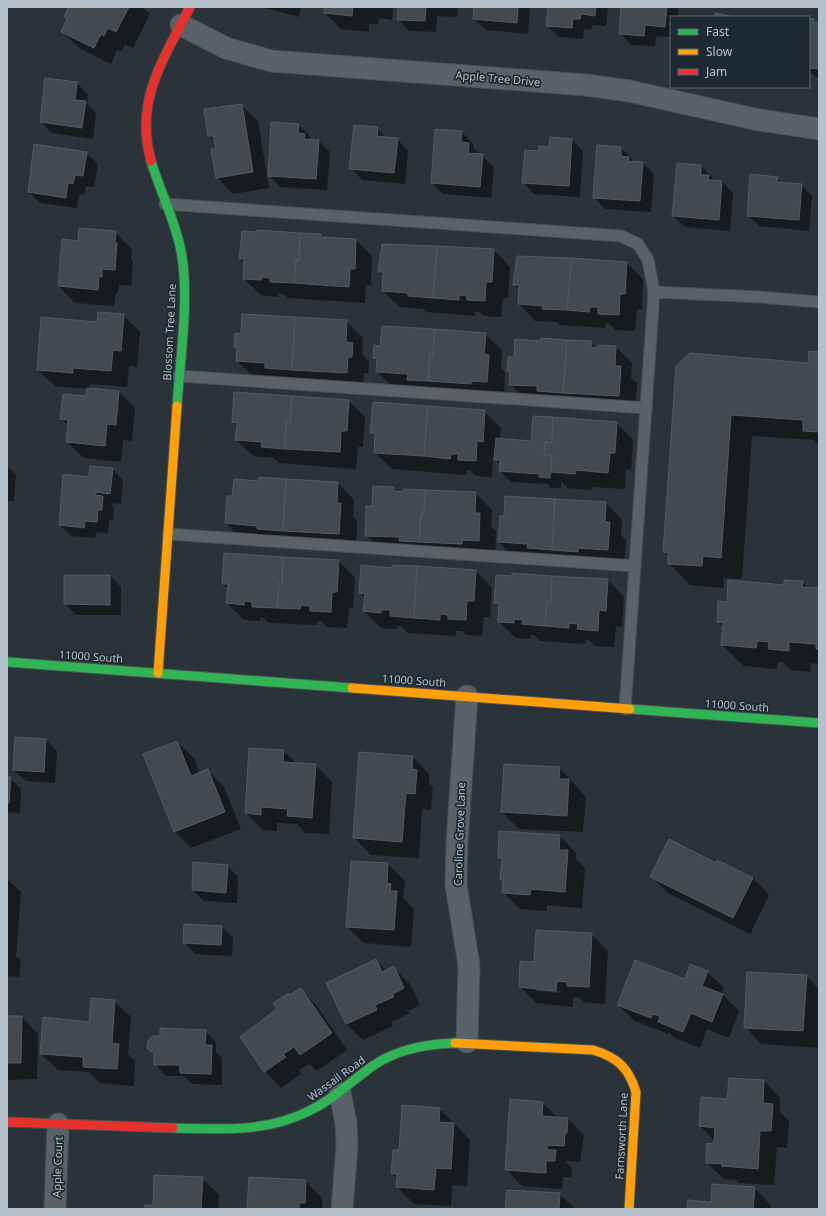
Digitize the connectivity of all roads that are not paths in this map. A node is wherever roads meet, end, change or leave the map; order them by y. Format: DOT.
graph roads {
  1 [pos="185,16"];
  2 [pos="819,129"];
  3 [pos="165,204"];
  4 [pos="654,292"];
  5 [pos="819,302"];
  6 [pos="179,376"];
  7 [pos="646,408"];
  8 [pos="168,534"];
  9 [pos="635,566"];
  10 [pos="7,662"];
  11 [pos="158,673"];
  12 [pos="467,696"];
  13 [pos="625,709"];
  14 [pos="819,723"];
  15 [pos="467,1042"];
  16 [pos="626,1067"];
  17 [pos="340,1093"];
  18 [pos="7,1122"];
  19 [pos="58,1124"];
  20 [pos="56,1209"];
  21 [pos="342,1209"];
  22 [pos="629,1209"];
  1 -- 2 [label="street, Apple Tree Drive"];
  1 -- 3 [label="street, Blossom Tree Lane"];
  3 -- 4 [label="lane"];
  3 -- 6 [label="street, Blossom Tree Lane"];
  4 -- 5 [label="lane"];
  4 -- 7 [label="lane"];
  6 -- 7 [label="lane"];
  6 -- 8 [label="street, Blossom Tree Lane"];
  7 -- 9 [label="lane"];
  8 -- 9 [label="lane"];
  8 -- 11 [label="street, Blossom Tree Lane"];
  9 -- 13 [label="lane"];
  10 -- 11 [label="street, 11000 South"];
  11 -- 12 [label="street, 11000 South"];
  12 -- 13 [label="street, 11000 South"];
  12 -- 15 [label="street, Caroline Grove Lane"];
  13 -- 14 [label="street, 11000 South"];
  15 -- 16 [label="street, Wassail Road"];
  15 -- 17 [label="street, Wassail Road"];
  16 -- 22 [label="street, Farnsworth Lane"];
  17 -- 19 [label="street, Wassail Road"];
  17 -- 21 [label="street"];
  18 -- 19 [label="street, Wassail Road"];
  19 -- 20 [label="street, Apple Court"];
}
